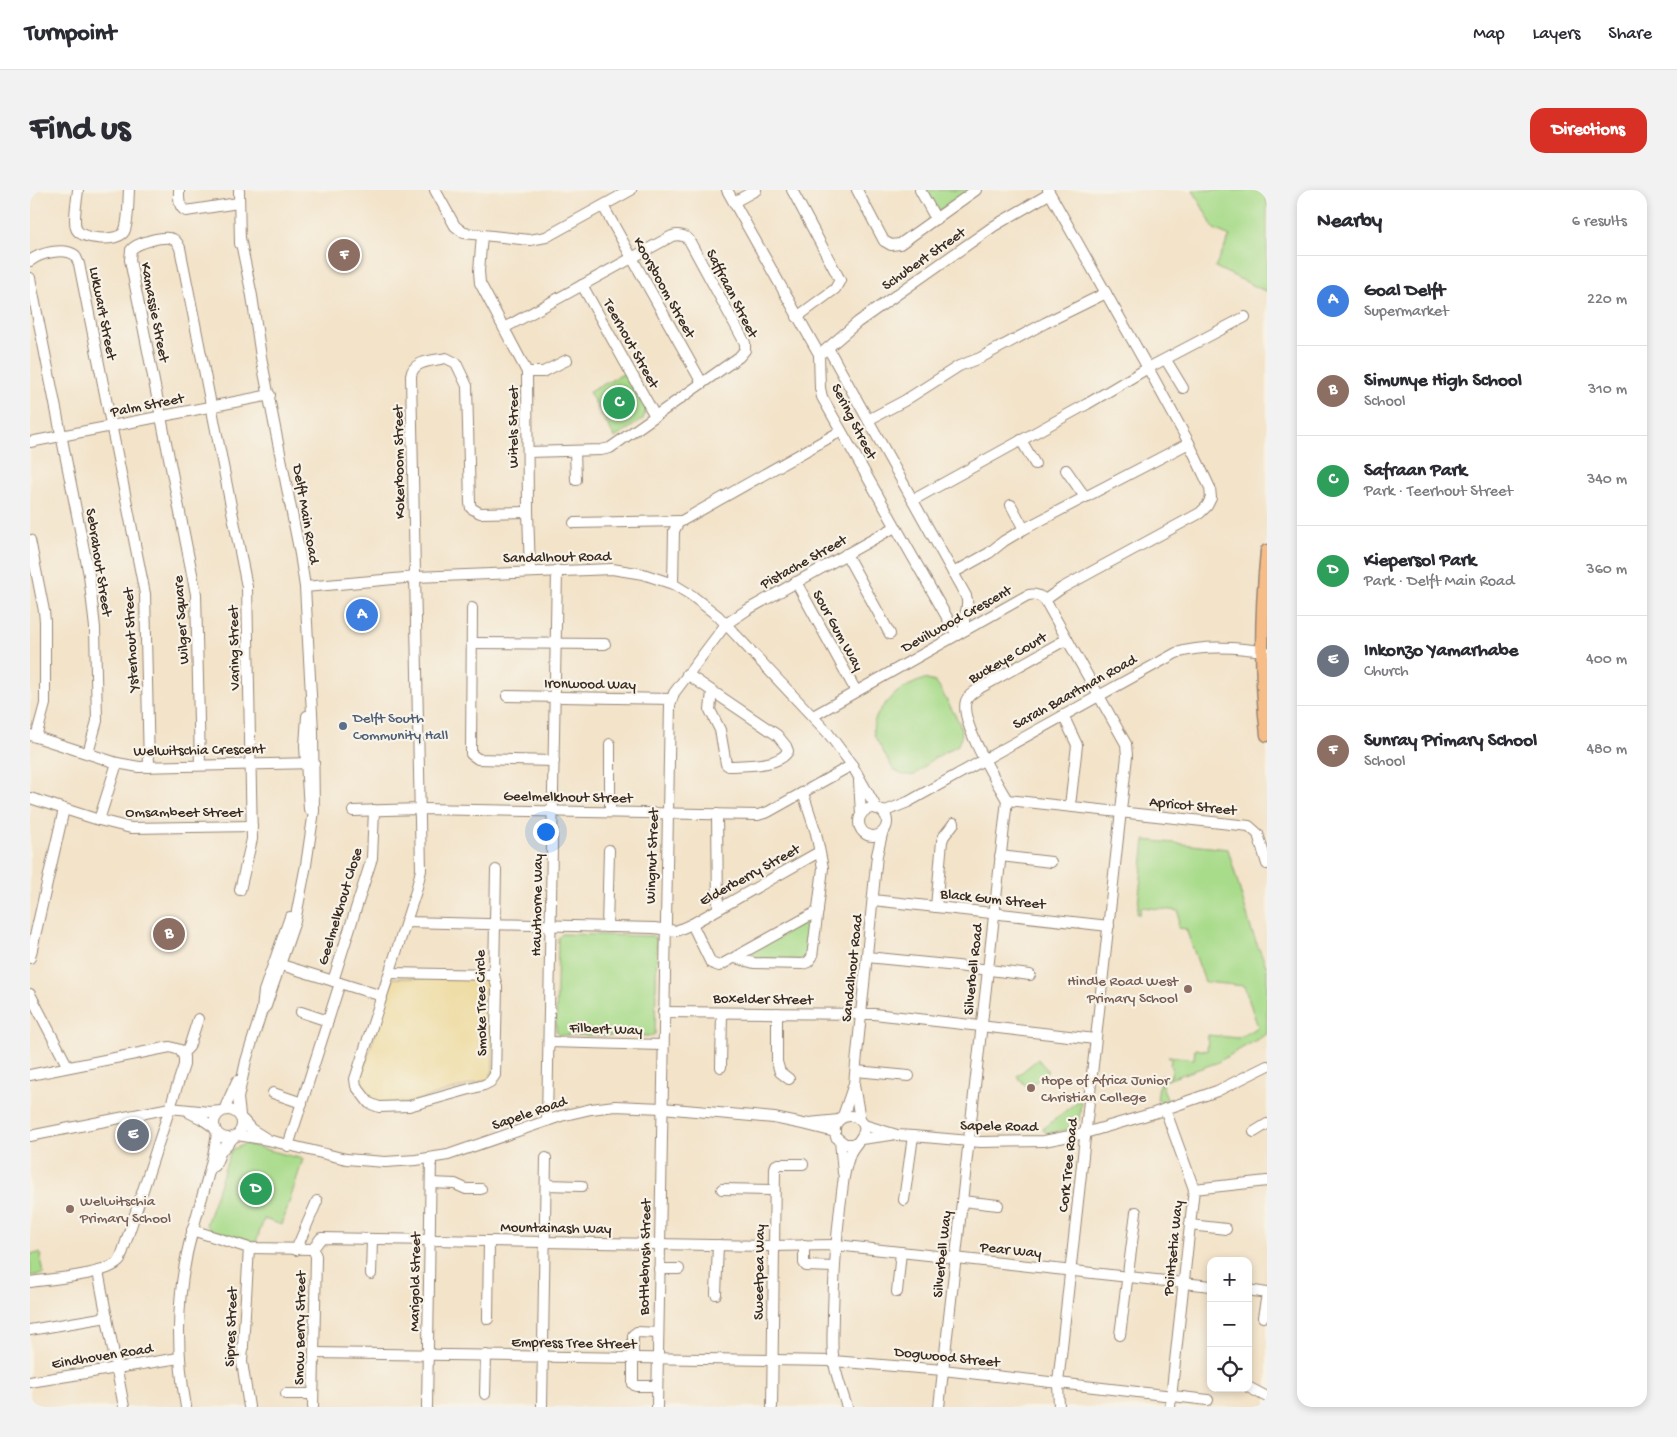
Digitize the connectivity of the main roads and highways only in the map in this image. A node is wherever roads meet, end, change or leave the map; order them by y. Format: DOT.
graph roads {
  1 [pos="1267,551"];
  2 [pos="1264,652"];
  3 [pos="1267,735"];
  1 -- 2 [label="main road"];
  2 -- 3 [label="main road"];
}
